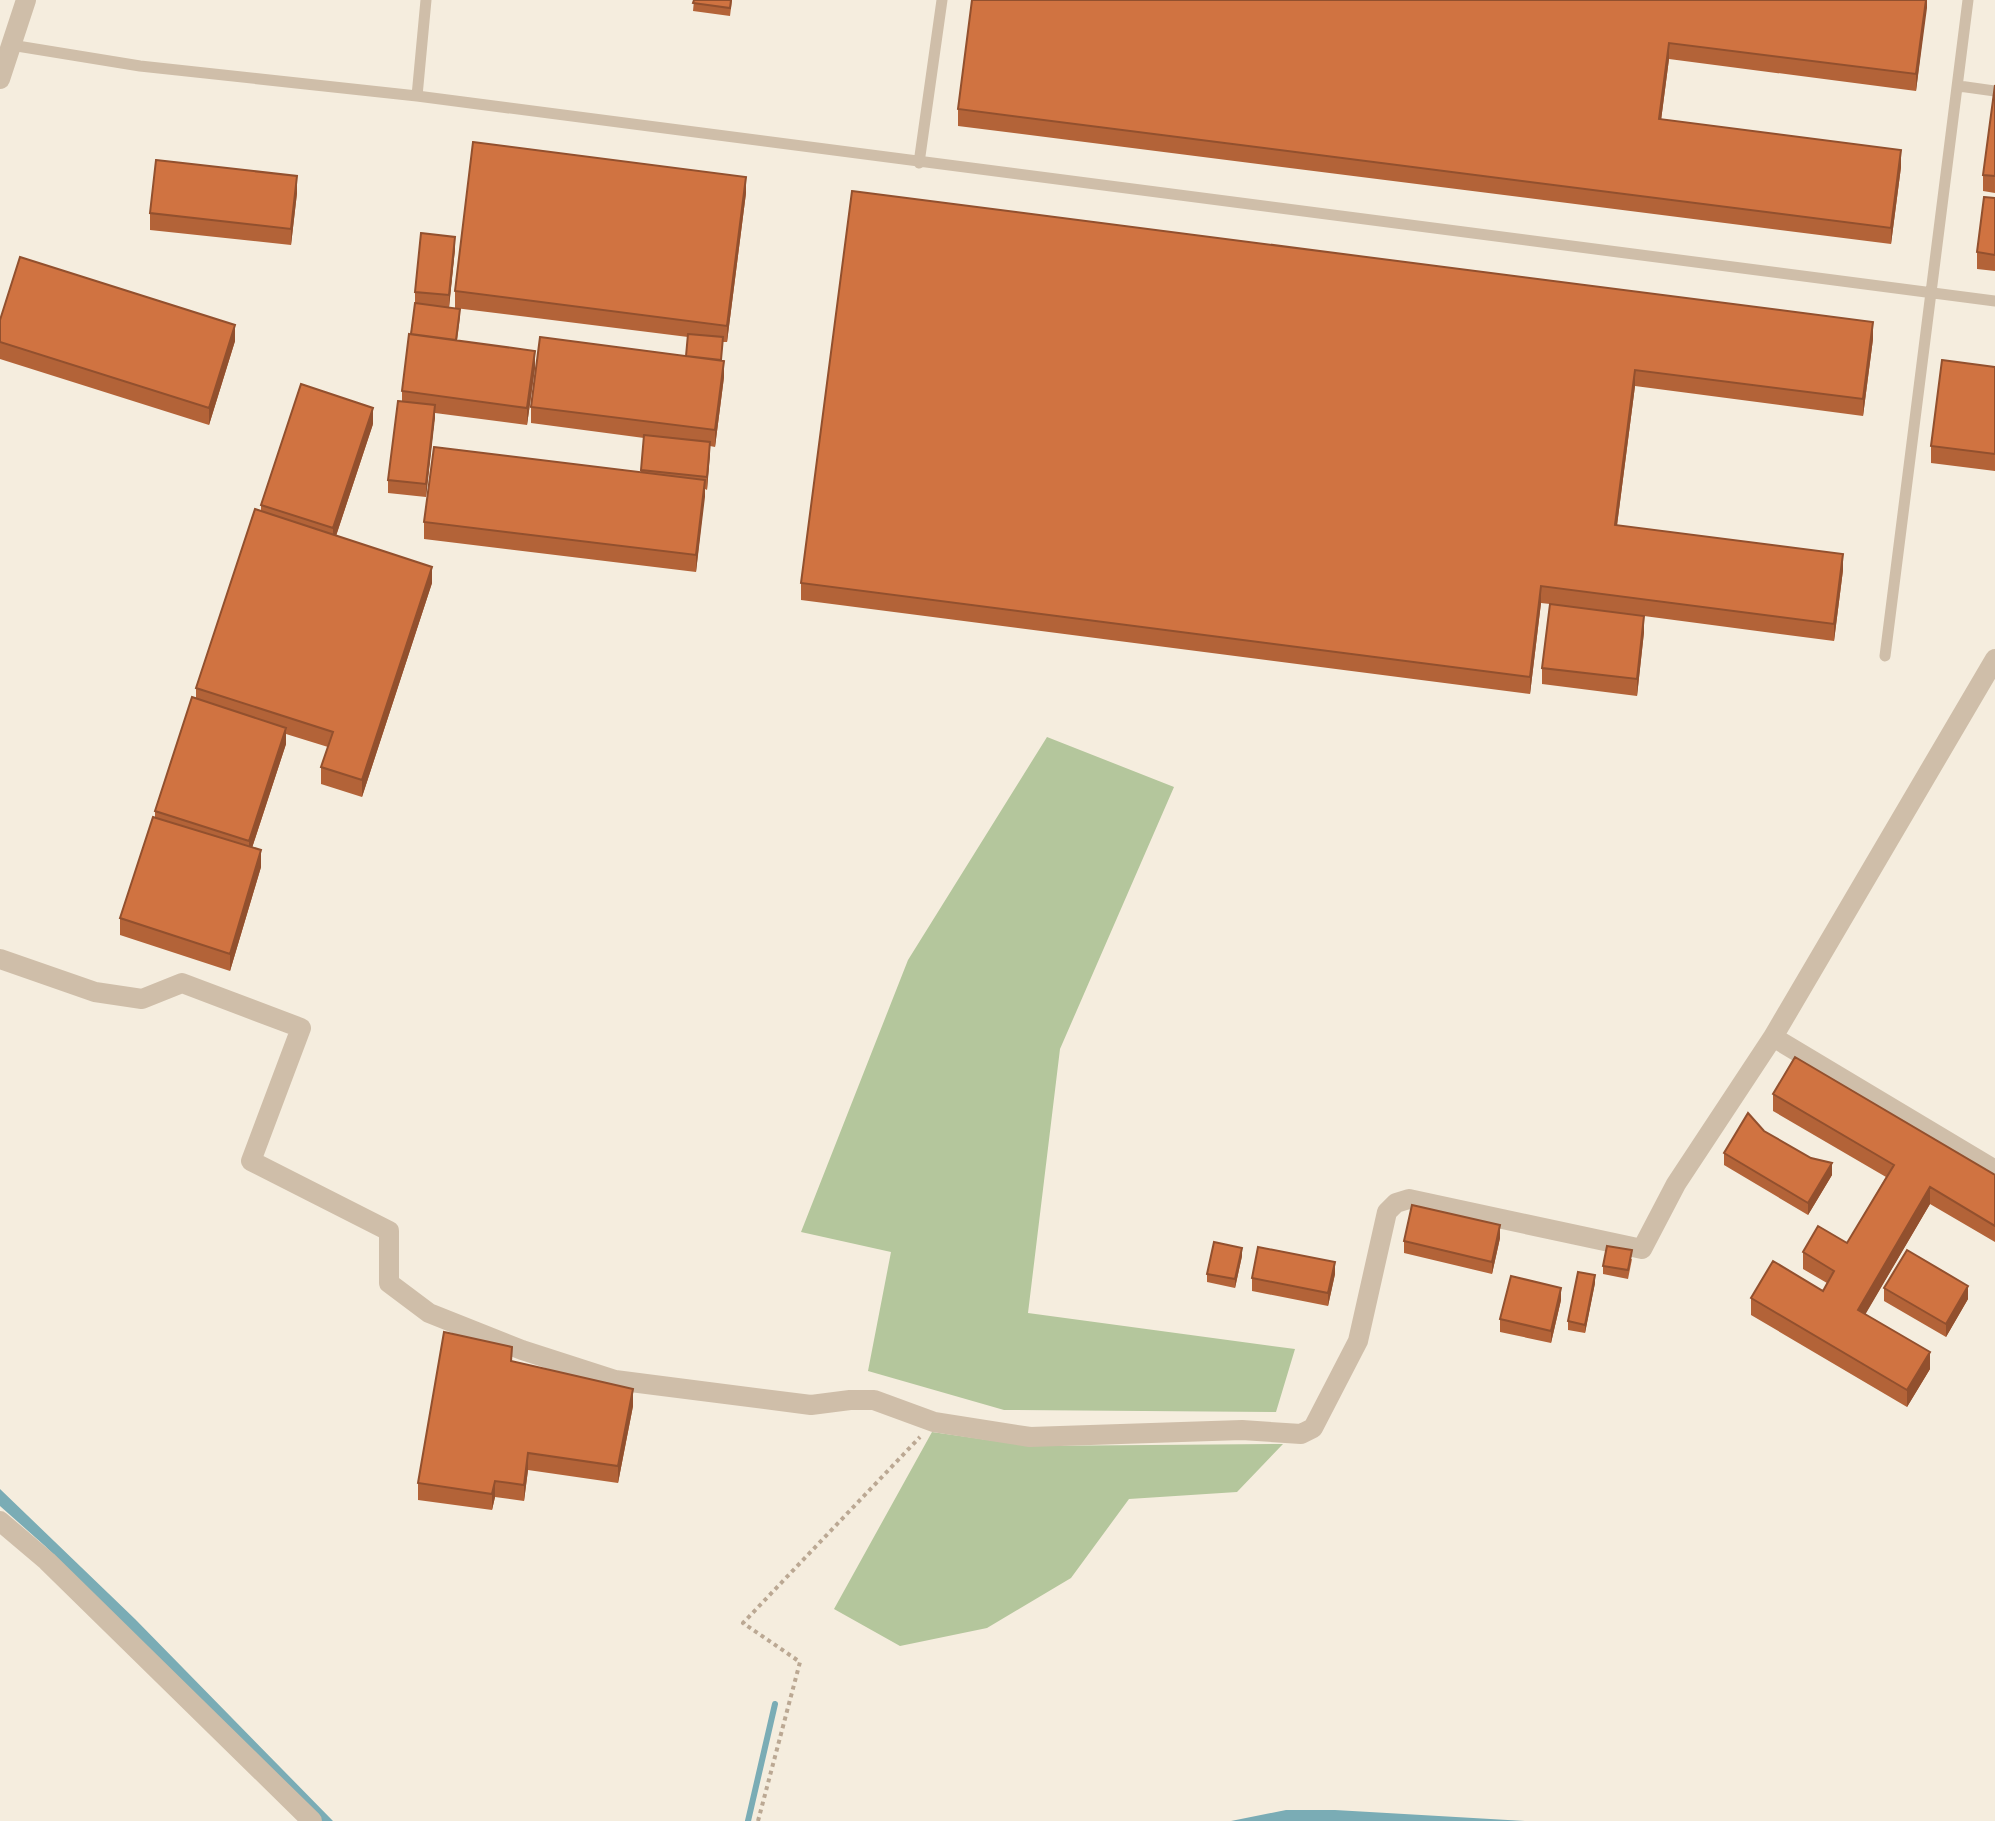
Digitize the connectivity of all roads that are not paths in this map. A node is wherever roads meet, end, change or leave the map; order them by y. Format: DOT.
graph roads {
  1 [pos="26,0"];
  2 [pos="426,0"];
  3 [pos="942,0"];
  4 [pos="1968,0"];
  5 [pos="11,45"];
  6 [pos="0,79"];
  7 [pos="1959,86"];
  8 [pos="1995,91"];
  9 [pos="417,96"];
  10 [pos="919,163"];
  11 [pos="1933,293"];
  12 [pos="1995,301"];
  13 [pos="1885,656"];
  14 [pos="1995,659"];
  15 [pos="0,959"];
  16 [pos="1773,1037"];
  17 [pos="1995,1170"];
  18 [pos="0,1521"];
  19 [pos="312,1821"];
  1 -- 5 [label="street"];
  2 -- 9 [label="lane"];
  3 -- 10 [label="lane"];
  4 -- 7 [label="lane"];
  5 -- 6 [label="street"];
  5 -- 9 [label="lane"];
  7 -- 8 [label="lane"];
  7 -- 11 [label="lane"];
  9 -- 10 [label="lane"];
  10 -- 11 [label="lane"];
  11 -- 12 [label="lane"];
  11 -- 13 [label="lane"];
  14 -- 16 [label="street"];
  15 -- 16 [label="street"];
  16 -- 17 [label="street"];
  18 -- 19 [label="street"];
}
